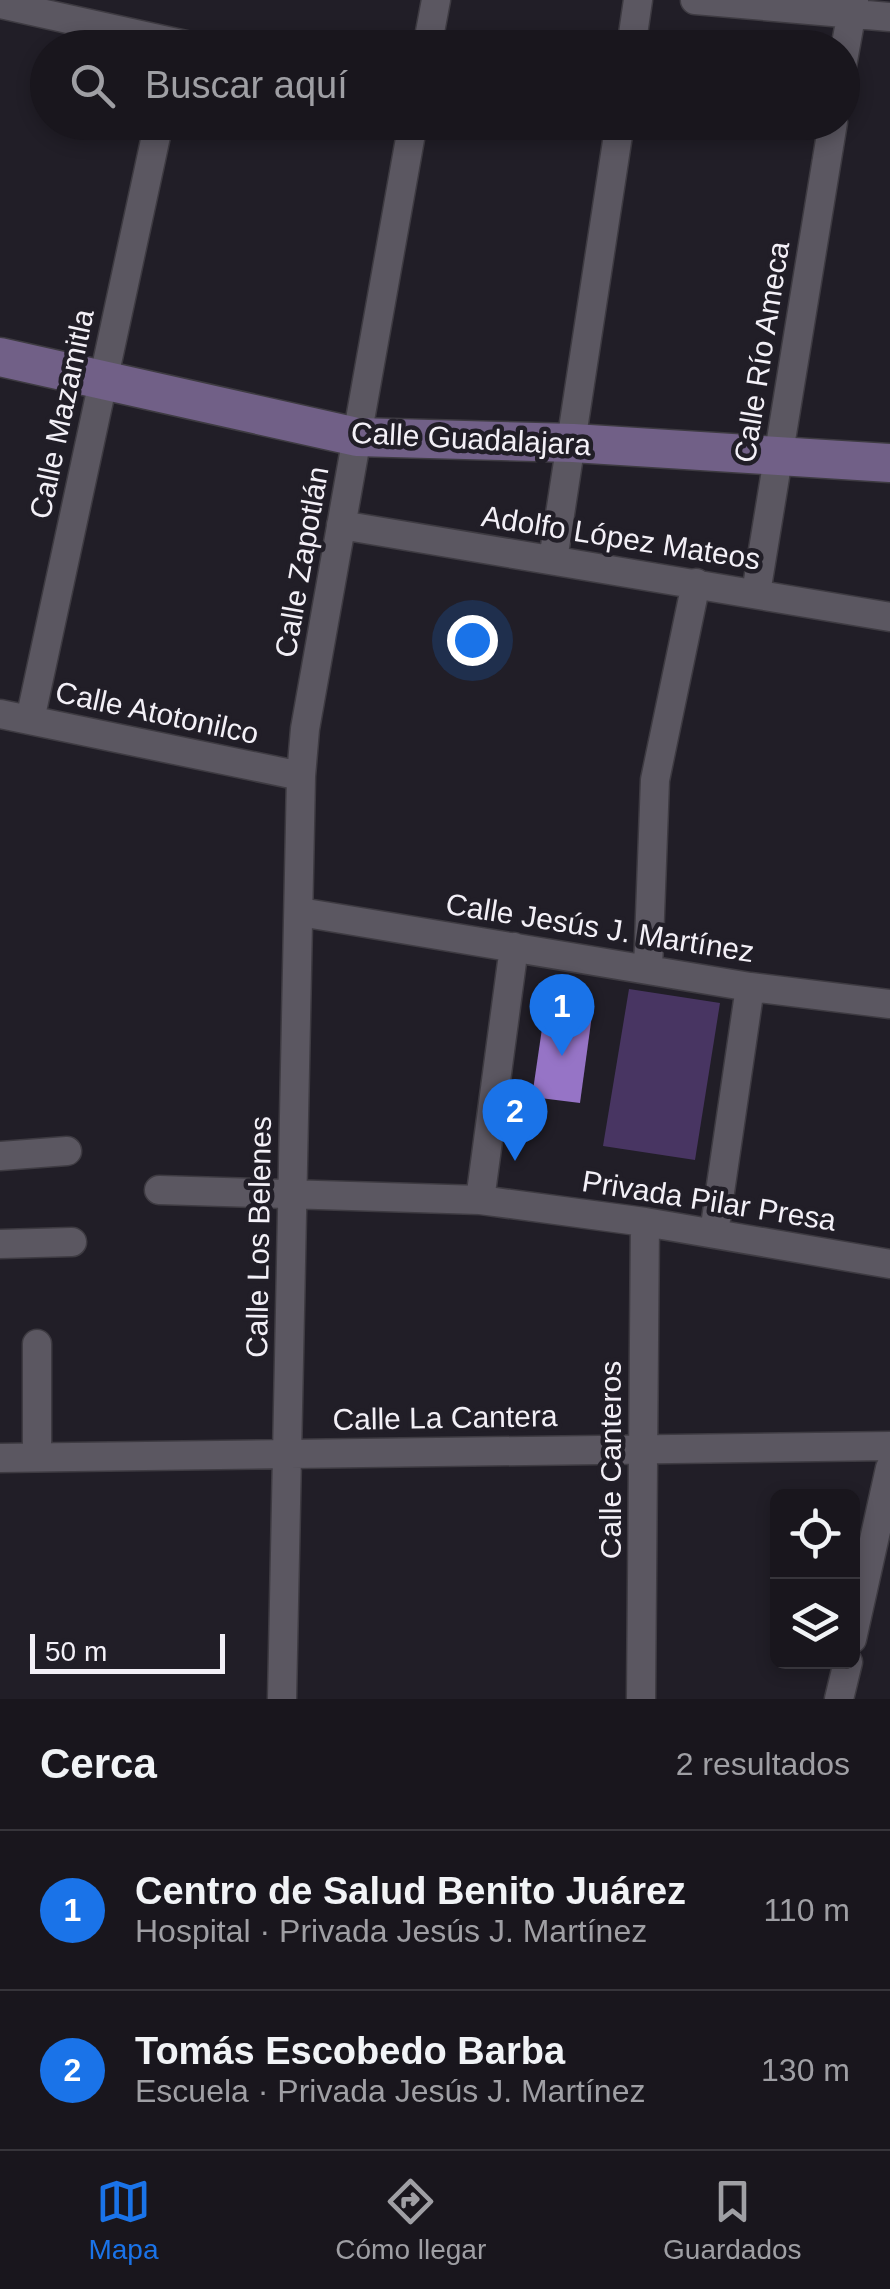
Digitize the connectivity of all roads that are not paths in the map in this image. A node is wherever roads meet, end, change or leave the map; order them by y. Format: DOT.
graph roads {
  1 [pos="436,0"];
  2 [pos="638,0"];
  3 [pos="695,0"];
  4 [pos="0,4"];
  5 [pos="46,7"];
  6 [pos="852,7"];
  7 [pos="890,18"];
  8 [pos="127,30"];
  9 [pos="430,30"];
  10 [pos="634,30"];
  11 [pos="155,140"];
  12 [pos="410,140"];
  13 [pos="617,140"];
  14 [pos="830,140"];
  15 [pos="0,356"];
  16 [pos="103,380"];
  17 [pos="358,438"];
  18 [pos="573,443"];
  19 [pos="778,455"];
  20 [pos="890,463"];
  21 [pos="341,526"];
  22 [pos="554,560"];
  23 [pos="696,583"];
  24 [pos="756,592"];
  25 [pos="890,617"];
  26 [pos="0,714"];
  27 [pos="30,720"];
  28 [pos="301,776"];
  29 [pos="300,912"];
  30 [pos="514,947"];
  31 [pos="648,969"];
  32 [pos="750,987"];
  33 [pos="890,1004"];
  34 [pos="67,1151"];
  35 [pos="0,1156"];
  36 [pos="159,1190"];
  37 [pos="293,1194"];
  38 [pos="480,1200"];
  39 [pos="645,1222"];
  40 [pos="714,1233"];
  41 [pos="72,1242"];
  42 [pos="0,1244"];
  43 [pos="890,1264"];
  44 [pos="37,1344"];
  45 [pos="890,1446"];
  46 [pos="643,1448"];
  47 [pos="287,1452"];
  48 [pos="37,1457"];
  49 [pos="0,1458"];
  50 [pos="890,1468"];
  51 [pos="860,1603"];
  52 [pos="846,1669"];
  53 [pos="282,1699"];
  54 [pos="641,1699"];
  55 [pos="840,1699"];
  1 -- 9 [label="street"];
  2 -- 10 [label="street"];
  3 -- 6 [label="street"];
  4 -- 5 [label="street"];
  5 -- 8 [label="street"];
  6 -- 7 [label="street"];
  11 -- 16 [label="street, Calle Mazamitla"];
  12 -- 17 [label="street, Calle Zapotlán"];
  13 -- 18 [label="street"];
  14 -- 19 [label="street, Calle Río Ameca"];
  15 -- 16 [label="street, Calle Guadalajara"];
  16 -- 17 [label="street, Calle Guadalajara"];
  16 -- 27 [label="street, Calle Mazamitla"];
  17 -- 18 [label="street, Calle Guadalajara"];
  17 -- 21 [label="street, Calle Zapotlán"];
  18 -- 19 [label="street, Calle Guadalajara"];
  18 -- 22 [label="street"];
  19 -- 20 [label="street, Calle Guadalajara"];
  19 -- 24 [label="street, Calle Río Ameca"];
  21 -- 22 [label="street, Adolfo López Mateos"];
  21 -- 28 [label="street, Calle Zapotlán"];
  22 -- 23 [label="street, Adolfo López Mateos"];
  23 -- 24 [label="street, Adolfo López Mateos"];
  23 -- 31 [label="street"];
  24 -- 25 [label="street, Adolfo López Mateos"];
  26 -- 27 [label="street, Calle Atotonilco"];
  27 -- 28 [label="street, Calle Atotonilco"];
  28 -- 29 [label="street, Calle Los Belenes"];
  29 -- 30 [label="street, Calle Jesús J. Martínez"];
  29 -- 37 [label="street, Calle Los Belenes"];
  30 -- 31 [label="street, Calle Jesús J. Martínez"];
  30 -- 38 [label="street"];
  31 -- 32 [label="street, Calle Jesús J. Martínez"];
  32 -- 33 [label="street, Calle Jesús J. Martínez"];
  32 -- 40 [label="street"];
  34 -- 35 [label="street"];
  36 -- 37 [label="street, Privada Pilar Presa"];
  37 -- 38 [label="street, Privada Pilar Presa"];
  37 -- 47 [label="street, Calle Los Belenes"];
  38 -- 39 [label="street, Privada Pilar Presa"];
  39 -- 40 [label="street, Privada Pilar Presa"];
  39 -- 46 [label="street, Calle Canteros"];
  40 -- 43 [label="street, Privada Pilar Presa"];
  41 -- 42 [label="street"];
  44 -- 48 [label="street"];
  45 -- 46 [label="street, Calle La Cantera"];
  46 -- 47 [label="street, Calle La Cantera"];
  46 -- 54 [label="street, Calle Canteros"];
  47 -- 48 [label="street, Calle La Cantera"];
  47 -- 53 [label="street, Calle Los Belenes"];
  48 -- 49 [label="street, Calle La Cantera"];
  50 -- 51 [label="street"];
  52 -- 55 [label="street"];
}
